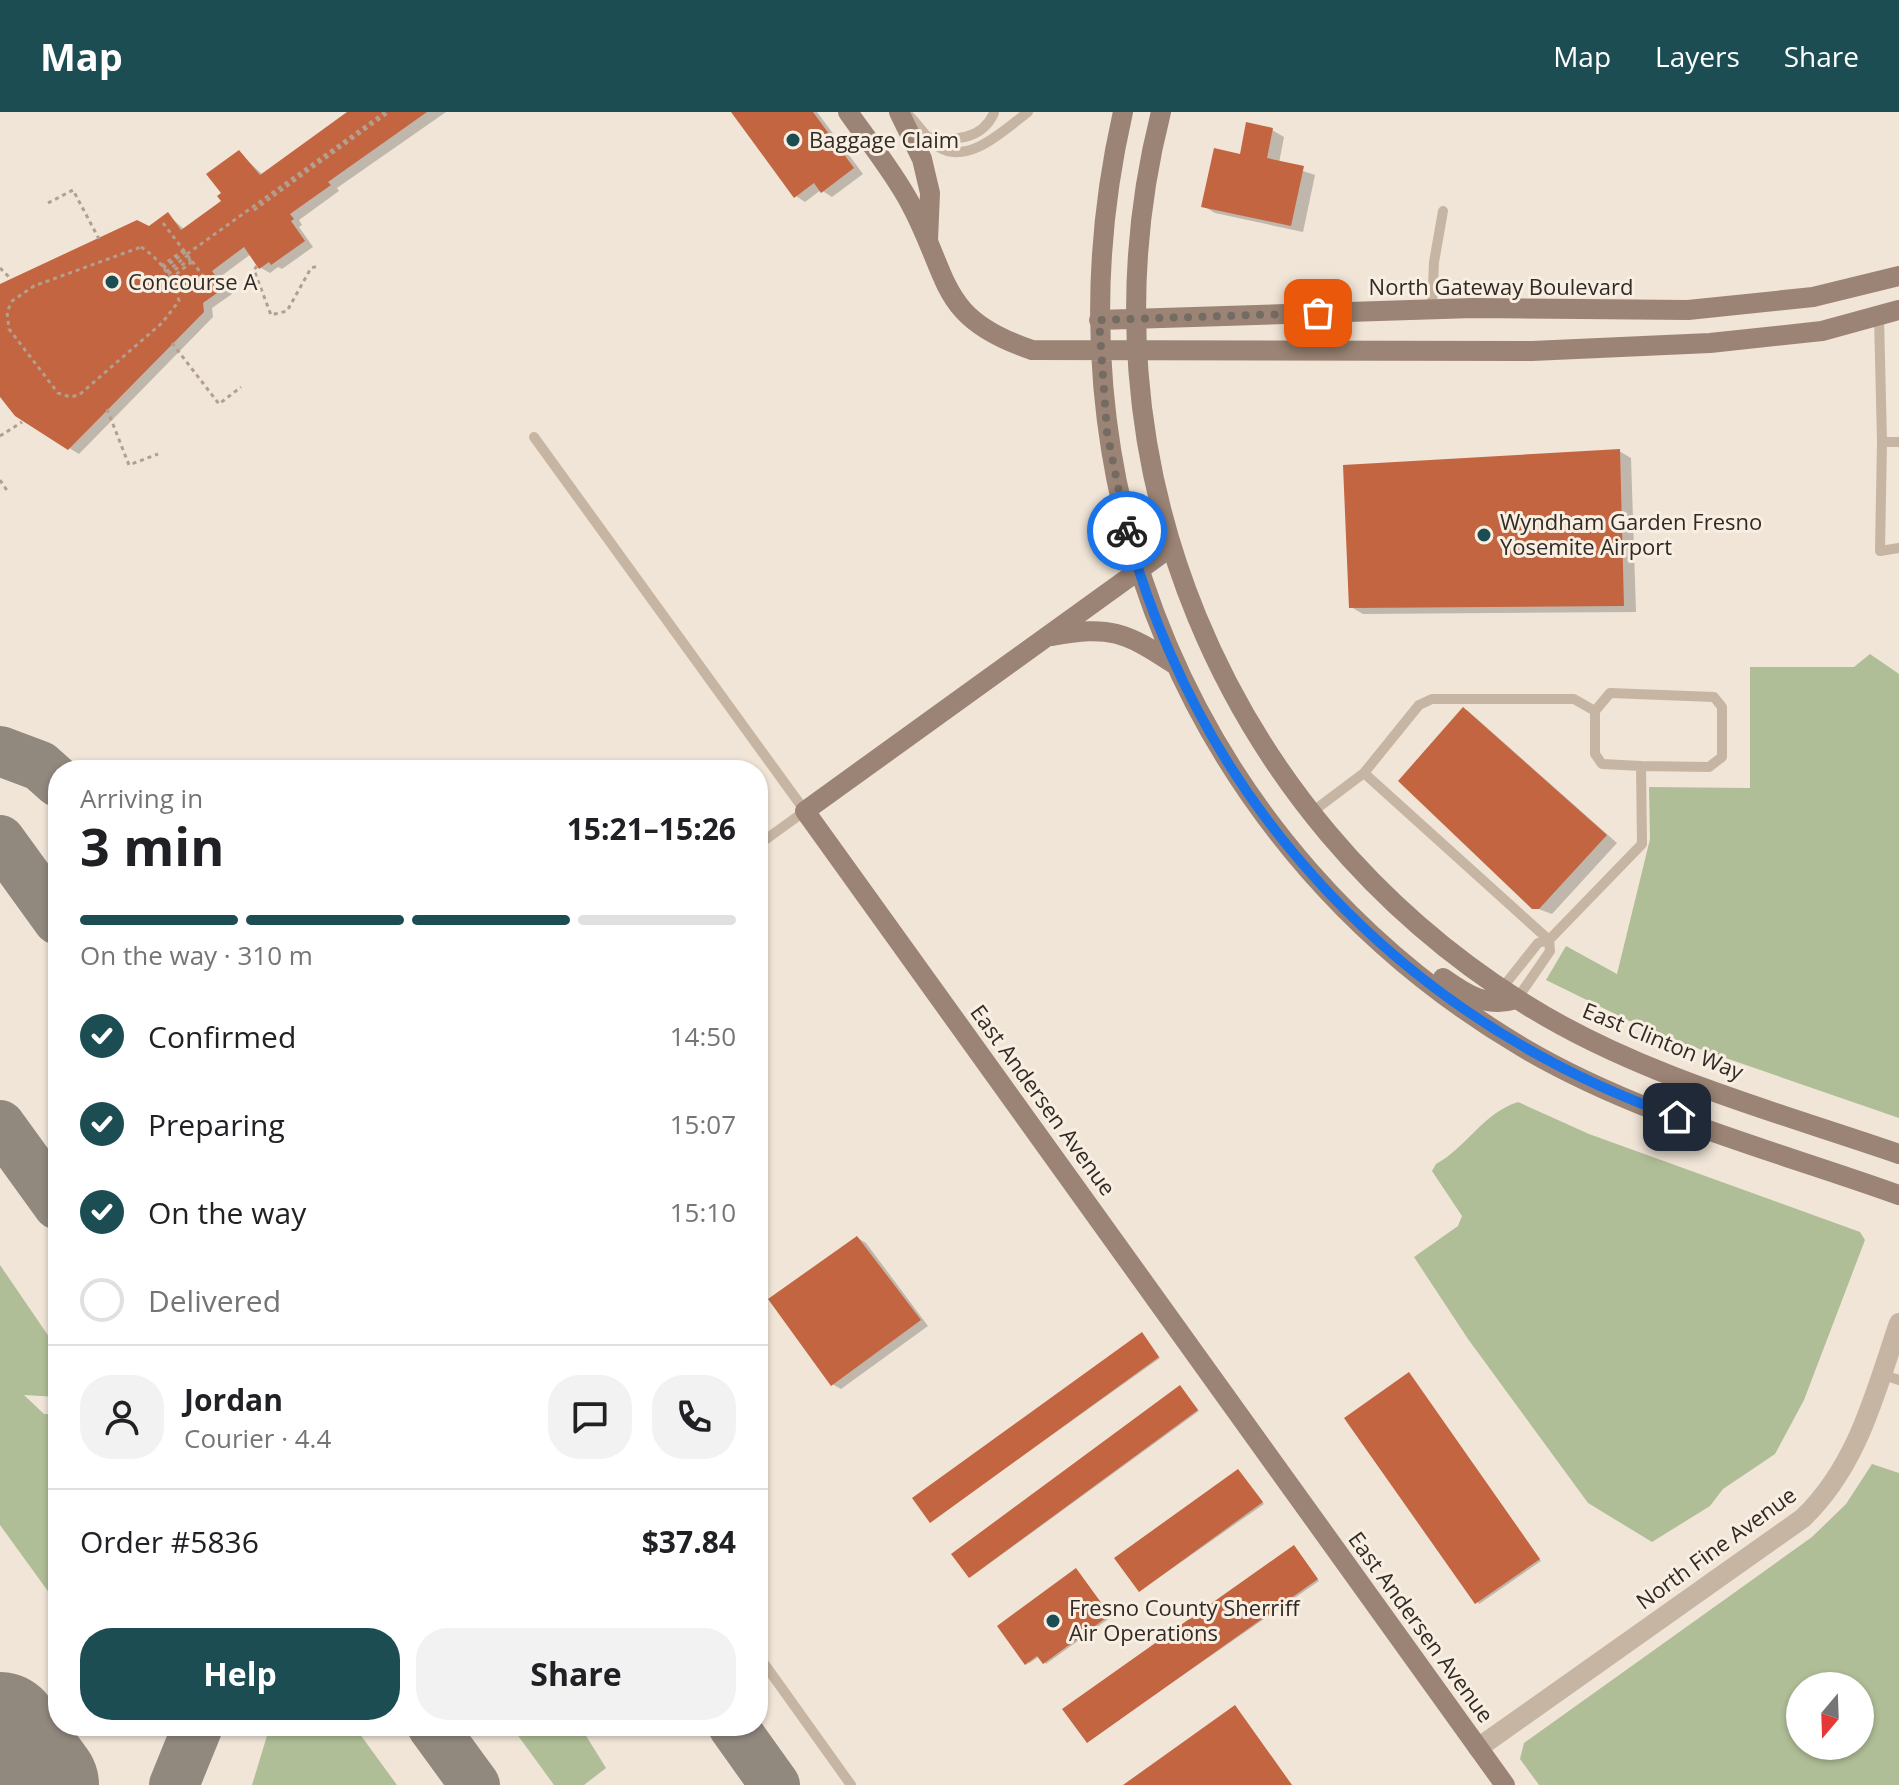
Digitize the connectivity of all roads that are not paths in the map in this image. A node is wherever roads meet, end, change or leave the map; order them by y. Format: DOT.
graph roads {
  1 [pos="848,112"];
  2 [pos="902,112"];
  3 [pos="1028,112"];
  4 [pos="1123,112"];
  5 [pos="1161,112"];
  6 [pos="994,113"];
  7 [pos="926,136"];
  8 [pos="1443,211"];
  9 [pos="928,248"];
  10 [pos="1899,276"];
  11 [pos="1432,310"];
  12 [pos="1677,310"];
  13 [pos="1889,313"];
  14 [pos="1137,319"];
  15 [pos="1099,320"];
  16 [pos="1679,344"];
  17 [pos="1101,352"];
  18 [pos="1138,353"];
  19 [pos="534,437"];
  20 [pos="1882,442"];
  21 [pos="1899,442"];
  22 [pos="1171,547"];
  23 [pos="1899,548"];
  24 [pos="1139,570"];
  25 [pos="1044,638"];
  26 [pos="1174,664"];
  27 [pos="1595,711"];
  28 [pos="1641,766"];
  29 [pos="1364,773"];
  30 [pos="805,811"];
  31 [pos="1310,813"];
  32 [pos="768,838"];
  33 [pos="1339,904"];
  34 [pos="1549,940"];
  35 [pos="1509,994"];
  36 [pos="1899,1154"];
  37 [pos="1899,1195"];
  38 [pos="1899,1323"];
  39 [pos="1890,1377"];
  40 [pos="768,1669"];
  41 [pos="1478,1748"];
  42 [pos="851,1785"];
  43 [pos="1505,1785"];
  1 -- 9 [label="main road"];
  2 -- 7 [label="lane"];
  2 -- 9 [label="main road"];
  3 -- 7 [label="lane"];
  4 -- 15 [label="main road"];
  5 -- 14 [label="main road, East Clinton Way"];
  6 -- 7 [label="lane"];
  8 -- 11 [label="lane"];
  9 -- 17 [label="main road"];
  10 -- 12 [label="main road, North Gateway Boulevard"];
  11 -- 12 [label="main road, North Gateway Boulevard"];
  11 -- 14 [label="main road, North Gateway Boulevard"];
  12 -- 16 [label="main road"];
  13 -- 16 [label="main road"];
  13 -- 20 [label="lane"];
  14 -- 15 [label="main road, North Gateway Boulevard"];
  14 -- 18 [label="main road, East Clinton Way"];
  15 -- 17 [label="main road"];
  16 -- 18 [label="main road"];
  17 -- 18 [label="main road"];
  17 -- 24 [label="main road"];
  18 -- 22 [label="main road, East Clinton Way"];
  19 -- 30 [label="lane"];
  20 -- 21 [label="lane"];
  20 -- 23 [label="lane"];
  22 -- 24 [label="main road"];
  22 -- 31 [label="main road, East Clinton Way"];
  24 -- 25 [label="main road"];
  24 -- 26 [label="main road"];
  25 -- 26 [label="main road"];
  25 -- 30 [label="main road"];
  26 -- 33 [label="main road"];
  27 -- 28 [label="lane"];
  27 -- 28 [label="lane"];
  27 -- 29 [label="lane"];
  28 -- 34 [label="lane"];
  29 -- 31 [label="lane"];
  29 -- 34 [label="lane"];
  30 -- 32 [label="lane"];
  30 -- 41 [label="main road, East Andersen Avenue"];
  31 -- 35 [label="main road, East Clinton Way"];
  33 -- 35 [label="main road"];
  33 -- 37 [label="main road"];
  34 -- 35 [label="lane"];
  34 -- 35 [label="lane"];
  35 -- 36 [label="main road, East Clinton Way"];
  38 -- 39 [label="street, North Fine Avenue"];
  39 -- 41 [label="street, North Fine Avenue"];
  40 -- 42 [label="lane"];
  41 -- 43 [label="main road, East Andersen Avenue"];
}
